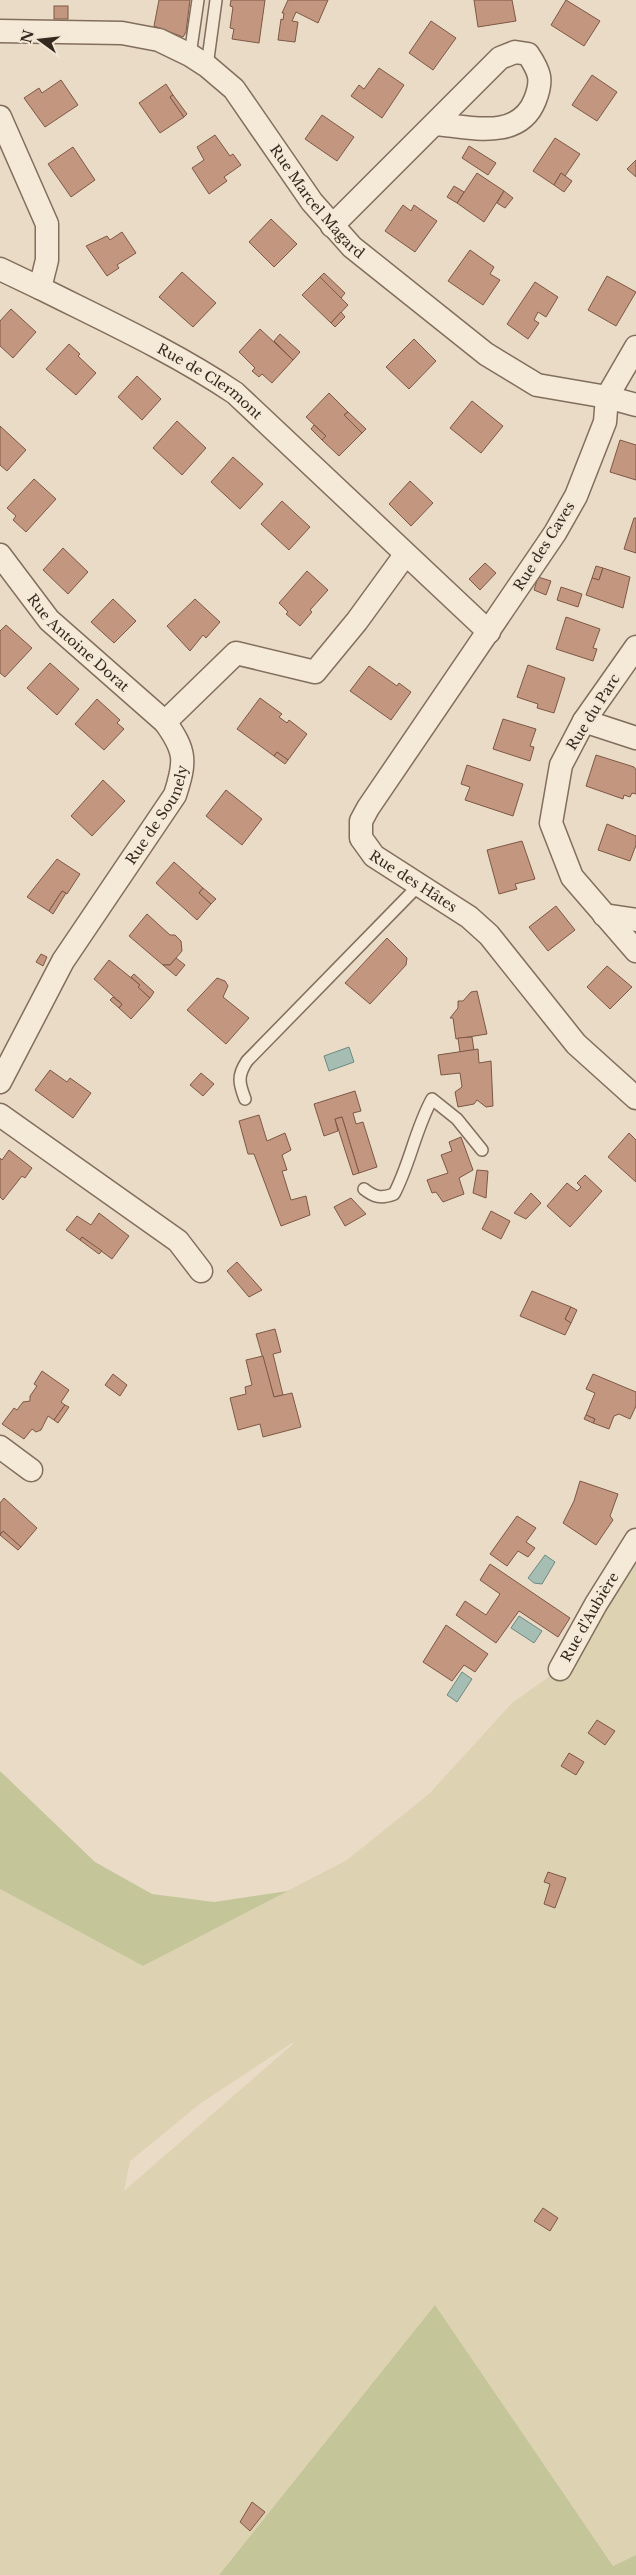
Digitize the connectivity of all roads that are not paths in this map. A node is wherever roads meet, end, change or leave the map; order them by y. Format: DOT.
graph roads {
  1 [pos="198,0"];
  2 [pos="216,0"];
  3 [pos="0,31"];
  4 [pos="198,60"];
  5 [pos="0,117"];
  6 [pos="436,124"];
  7 [pos="332,226"];
  8 [pos="0,269"];
  9 [pos="40,288"];
  10 [pos="636,347"];
  11 [pos="607,396"];
  12 [pos="636,405"];
  13 [pos="0,555"];
  14 [pos="406,555"];
  15 [pos="489,632"];
  16 [pos="636,647"];
  17 [pos="584,721"];
  18 [pos="166,722"];
  19 [pos="636,738"];
  20 [pos="419,885"];
  21 [pos="604,915"];
  22 [pos="636,920"];
  23 [pos="636,951"];
  24 [pos="0,1082"];
  25 [pos="636,1098"];
  26 [pos="245,1099"];
  27 [pos="0,1115"];
  28 [pos="482,1150"];
  29 [pos="364,1188"];
  30 [pos="201,1271"];
  31 [pos="0,1447"];
  32 [pos="31,1470"];
  33 [pos="636,1540"];
  34 [pos="560,1669"];
  1 -- 4 [label="lane"];
  2 -- 4 [label="lane"];
  3 -- 4 [label="street, Rue Marcel Magard"];
  4 -- 7 [label="street, Rue Marcel Magard"];
  5 -- 9 [label="street"];
  6 -- 7 [label="street"];
  7 -- 11 [label="street, Rue Marcel Magard"];
  8 -- 9 [label="street"];
  9 -- 14 [label="street, Rue de Clermont"];
  10 -- 11 [label="street, Rue des Caves"];
  11 -- 12 [label="street, Rue Marcel Magard"];
  11 -- 15 [label="street, Rue des Caves"];
  13 -- 18 [label="street, Rue Antoine Dorat"];
  14 -- 15 [label="street, Rue de Clermont"];
  14 -- 18 [label="street"];
  15 -- 20 [label="street, Rue des Hâtes"];
  16 -- 17 [label="street, Rue du Parc"];
  17 -- 19 [label="street"];
  17 -- 21 [label="street, Rue du Parc"];
  18 -- 24 [label="street, Rue de Sounely"];
  20 -- 25 [label="street, Rue des Hâtes"];
  20 -- 26 [label="lane"];
  21 -- 22 [label="street"];
  21 -- 23 [label="street, Rue du Parc"];
  27 -- 30 [label="street"];
  28 -- 29 [label="lane"];
  31 -- 32 [label="street"];
  33 -- 34 [label="street, Rue d'Aubière"];
}
